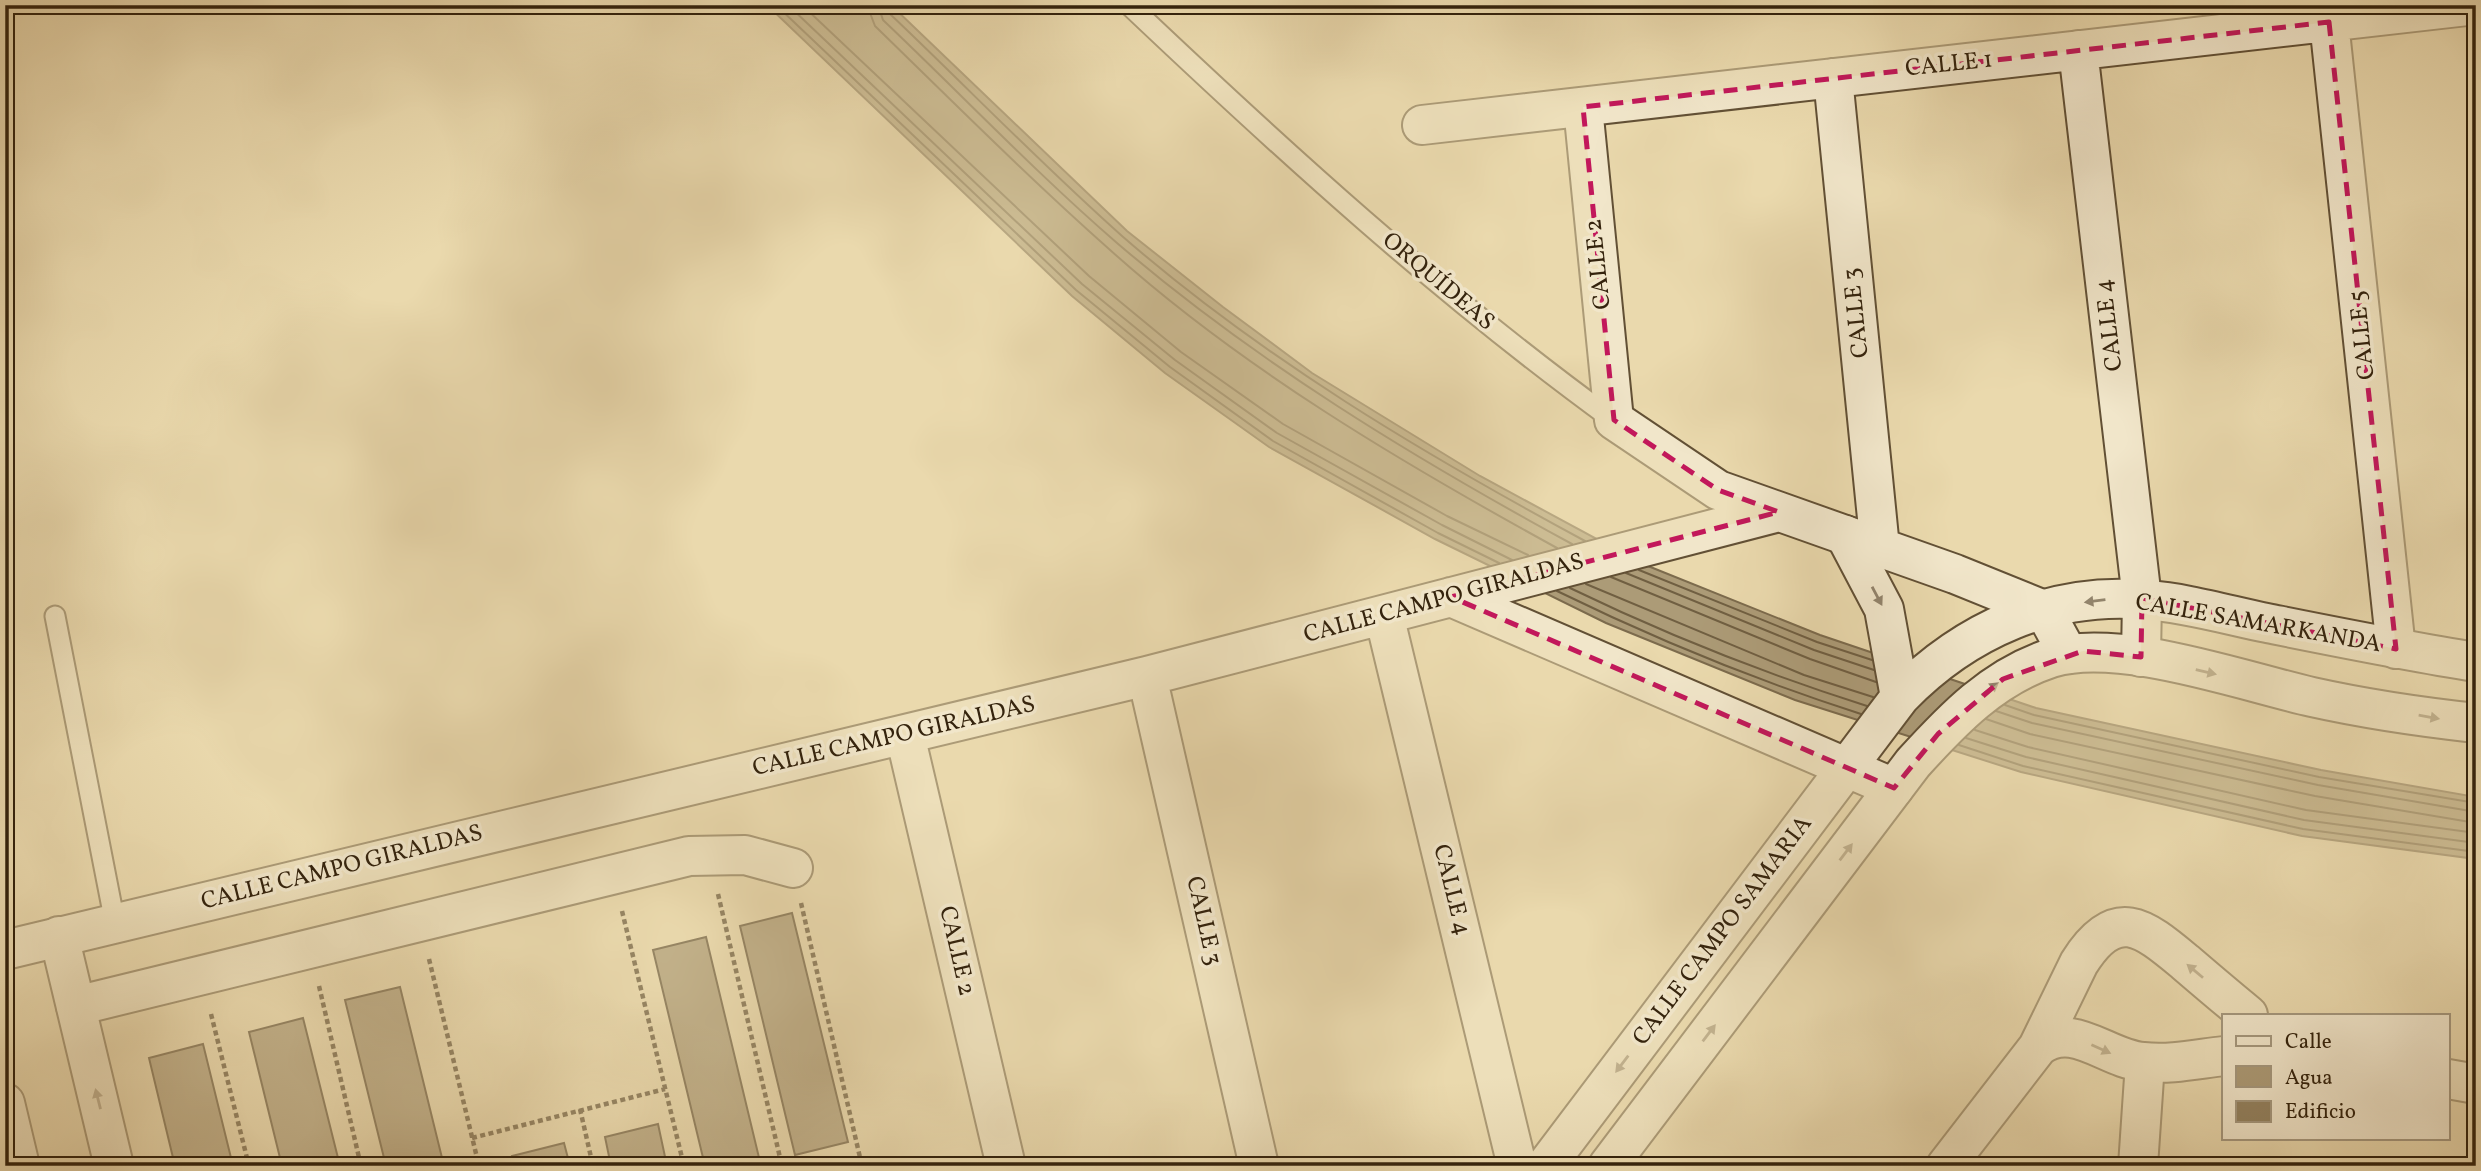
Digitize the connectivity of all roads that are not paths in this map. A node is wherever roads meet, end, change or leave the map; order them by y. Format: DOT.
graph roads {
  1 [pos="1129,5"];
  2 [pos="2476,5"];
  3 [pos="2329,22"];
  4 [pos="2078,50"];
  5 [pos="1833,78"];
  6 [pos="1583,107"];
  7 [pos="1422,125"];
  8 [pos="1614,420"];
  9 [pos="1779,512"];
  10 [pos="1862,542"];
  11 [pos="1451,597"];
  12 [pos="2142,599"];
  13 [pos="2044,610"];
  14 [pos="1384,615"];
  15 [pos="55,616"];
  16 [pos="2396,649"];
  17 [pos="2068,654"];
  18 [pos="2141,657"];
  19 [pos="2476,662"];
  20 [pos="1147,676"];
  21 [pos="1900,697"];
  22 [pos="2476,723"];
  23 [pos="905,736"];
  24 [pos="1848,766"];
  25 [pos="1894,788"];
  26 [pos="793,868"];
  27 [pos="115,923"];
  28 [pos="60,936"];
  29 [pos="5,950"];
  30 [pos="76,1006"];
  31 [pos="2247,1014"];
  32 [pos="2038,1046"];
  33 [pos="2222,1056"];
  34 [pos="2145,1063"];
  35 [pos="2450,1079"];
  36 [pos="2476,1084"];
  37 [pos="5,1103"];
  38 [pos="20,1166"];
  39 [pos="114,1166"];
  40 [pos="1006,1166"];
  41 [pos="1259,1166"];
  42 [pos="1517,1166"];
  43 [pos="1546,1166"];
  44 [pos="1608,1166"];
  45 [pos="1946,1166"];
  46 [pos="2138,1166"];
  1 -- 8 [label="lane, ORQUÍDEAS"];
  2 -- 3 [label="street, CALLE 1"];
  3 -- 4 [label="street, CALLE 1"];
  3 -- 16 [label="street, CALLE 5"];
  4 -- 5 [label="street, CALLE 1"];
  4 -- 12 [label="street, CALLE 4"];
  5 -- 6 [label="street, CALLE 1"];
  5 -- 10 [label="street, CALLE 3"];
  6 -- 7 [label="street, CALLE 1"];
  6 -- 8 [label="street, CALLE 2"];
  8 -- 9 [label="street, ORQUÍDEAS"];
  9 -- 10 [label="street, ORQUÍDEAS"];
  9 -- 11 [label="street, CALLE CAMPO GIRALDAS"];
  10 -- 13 [label="street, ORQUÍDEAS"];
  10 -- 21 [label="street, one-way"];
  11 -- 14 [label="street, CALLE CAMPO GIRALDAS"];
  11 -- 24 [label="street"];
  12 -- 13 [label="street, CALLE SAMARKANDA, one-way"];
  12 -- 16 [label="street, CALLE SAMARKANDA"];
  12 -- 18 [label="street, CALLE 4"];
  13 -- 17 [label="street"];
  13 -- 21 [label="street, CALLE SAMARKANDA"];
  14 -- 20 [label="street, CALLE CAMPO GIRALDAS"];
  14 -- 42 [label="street, CALLE 4"];
  15 -- 27 [label="lane"];
  16 -- 19 [label="street, CALLE SAMARKANDA"];
  17 -- 18 [label="street"];
  25 -- 17 [label="street, CALLE CAMPO SAMARIA, one-way"];
  18 -- 22 [label="street, one-way"];
  20 -- 23 [label="street, CALLE CAMPO GIRALDAS"];
  20 -- 41 [label="street, CALLE 3"];
  21 -- 24 [label="street, CALLE CAMPO SAMARIA"];
  23 -- 27 [label="street, CALLE CAMPO GIRALDAS"];
  23 -- 40 [label="street, CALLE 2"];
  24 -- 25 [label="street"];
  24 -- 43 [label="street, CALLE CAMPO SAMARIA, one-way"];
  44 -- 25 [label="street, CALLE CAMPO SAMARIA, one-way"];
  26 -- 30 [label="street"];
  27 -- 28 [label="street, CALLE CAMPO GIRALDAS"];
  28 -- 29 [label="street, CALLE CAMPO GIRALDAS"];
  28 -- 30 [label="street"];
  39 -- 30 [label="street, one-way"];
  31 -- 32 [label="street, one-way"];
  32 -- 34 [label="street, one-way"];
  32 -- 45 [label="street"];
  33 -- 34 [label="street"];
  34 -- 46 [label="street"];
  35 -- 36 [label="street"];
  37 -- 38 [label="street"];
}
